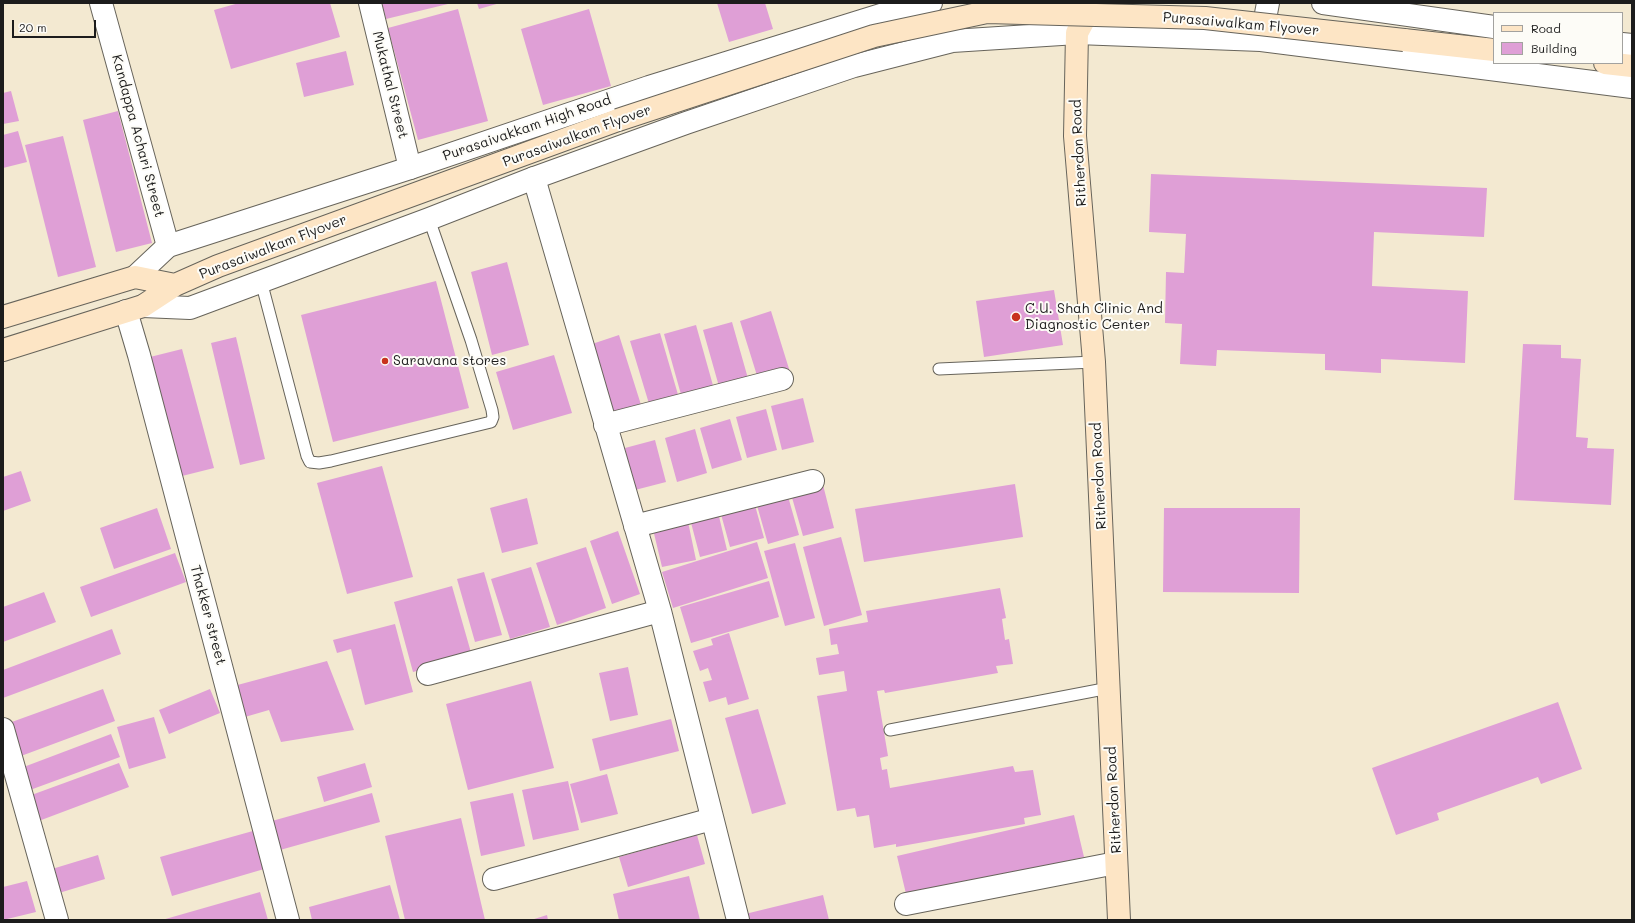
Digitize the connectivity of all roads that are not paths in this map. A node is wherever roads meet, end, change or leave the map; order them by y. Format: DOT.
graph roads {
  1 [pos="101,3"];
  2 [pos="370,3"];
  3 [pos="931,3"];
  4 [pos="1014,3"];
  5 [pos="1093,3"];
  6 [pos="1268,3"];
  7 [pos="1323,3"];
  8 [pos="884,8"];
  9 [pos="987,12"];
  10 [pos="1493,27"];
  11 [pos="1077,33"];
  12 [pos="1261,40"];
  13 [pos="1493,50"];
  14 [pos="1614,64"];
  15 [pos="1632,66"];
  16 [pos="1632,88"];
  17 [pos="410,168"];
  18 [pos="534,178"];
  19 [pos="429,220"];
  20 [pos="168,246"];
  21 [pos="135,277"];
  22 [pos="261,281"];
  23 [pos="175,285"];
  24 [pos="134,308"];
  25 [pos="3,316"];
  26 [pos="3,350"];
  27 [pos="1094,362"];
  28 [pos="939,369"];
  29 [pos="782,379"];
  30 [pos="605,425"];
  31 [pos="813,481"];
  32 [pos="635,526"];
  33 [pos="660,611"];
  34 [pos="428,674"];
  35 [pos="1109,688"];
  36 [pos="3,729"];
  37 [pos="890,730"];
  38 [pos="712,819"];
  39 [pos="1116,863"];
  40 [pos="494,879"];
  41 [pos="906,904"];
  42 [pos="57,920"];
  43 [pos="288,920"];
  44 [pos="738,920"];
  45 [pos="1119,920"];
  1 -- 20 [label="street, Kandappa Achari Street"];
  2 -- 17 [label="street, Mukathal Street"];
  3 -- 8 [label="street, Purasaivakkam High Road"];
  4 -- 9 [label="main road, Purasaiwalkam Flyover"];
  5 -- 11 [label="main road"];
  6 -- 12 [label="street"];
  7 -- 10 [label="street"];
  8 -- 17 [label="street, Purasaivakkam High Road"];
  9 -- 13 [label="main road, Purasaiwalkam Flyover, bridge"];
  9 -- 23 [label="main road, Purasaiwalkam Flyover, bridge"];
  11 -- 12 [label="street"];
  11 -- 18 [label="street"];
  11 -- 27 [label="main road, Ritherdon Road"];
  12 -- 16 [label="street"];
  14 -- 15 [label="main road"];
  17 -- 20 [label="street, Purasaivakkam High Road"];
  18 -- 19 [label="street"];
  18 -- 30 [label="street"];
  19 -- 22 [label="street"];
  19 -- 22 [label="lane"];
  20 -- 21 [label="street, Purasaivakkam High Road"];
  21 -- 23 [label="main road"];
  21 -- 25 [label="main road"];
  22 -- 24 [label="street"];
  23 -- 24 [label="main road, Purasaiwalkam Flyover"];
  24 -- 26 [label="main road, Purasaiwalkam Flyover"];
  24 -- 43 [label="street, Thakker street"];
  27 -- 28 [label="lane"];
  27 -- 35 [label="main road, Ritherdon Road"];
  29 -- 30 [label="street"];
  30 -- 32 [label="street"];
  31 -- 32 [label="street"];
  32 -- 33 [label="street"];
  33 -- 34 [label="street"];
  33 -- 38 [label="street"];
  35 -- 37 [label="lane"];
  35 -- 39 [label="main road, Ritherdon Road"];
  36 -- 42 [label="street"];
  38 -- 40 [label="street"];
  38 -- 44 [label="street"];
  39 -- 41 [label="street"];
  39 -- 45 [label="main road, Ritherdon Road"];
}
